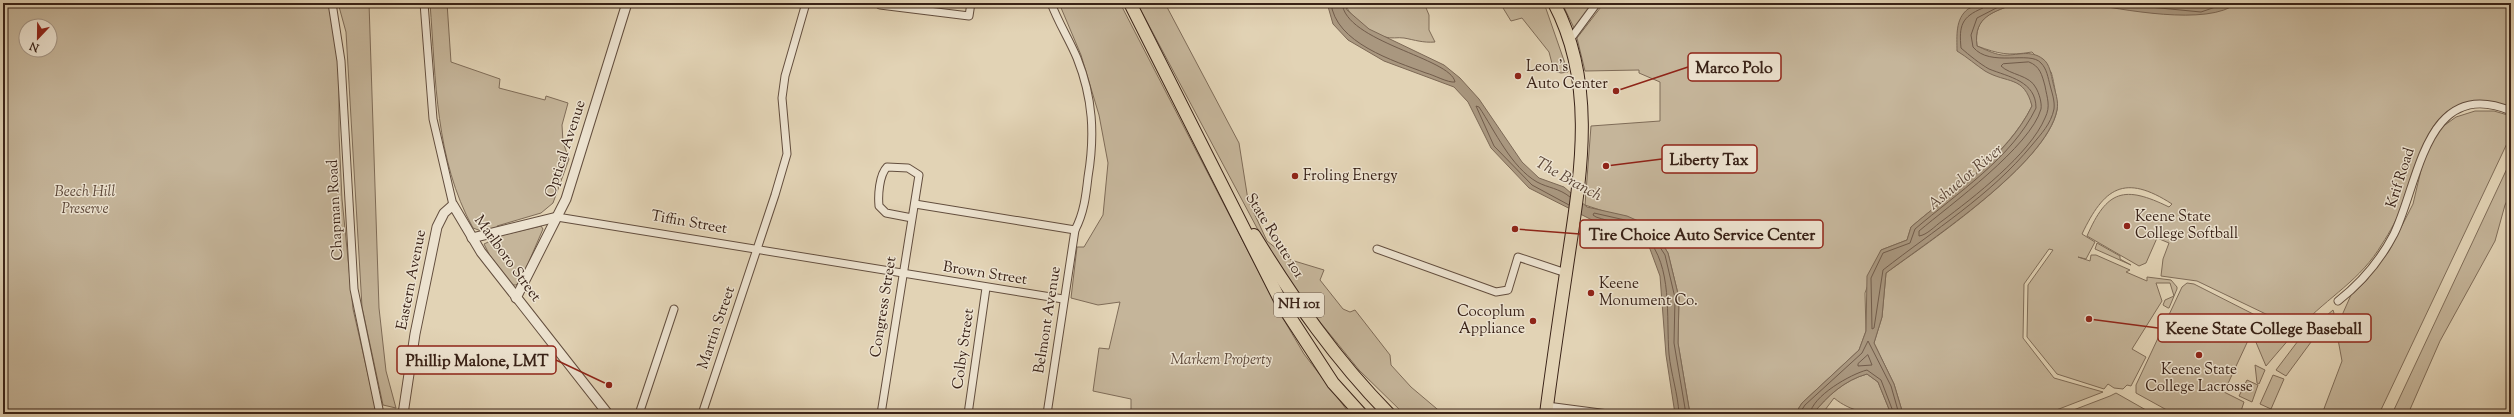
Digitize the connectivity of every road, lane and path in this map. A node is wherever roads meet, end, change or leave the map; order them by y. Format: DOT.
graph roads {
  1 [pos="332,3"];
  2 [pos="424,3"];
  3 [pos="627,3"];
  4 [pos="806,3"];
  5 [pos="881,3"];
  6 [pos="971,3"];
  7 [pos="1051,3"];
  8 [pos="1130,3"];
  9 [pos="1554,3"];
  10 [pos="1597,3"];
  11 [pos="1569,41"];
  12 [pos="2511,111"];
  13 [pos="1223,184"];
  14 [pos="915,204"];
  15 [pos="453,205"];
  16 [pos="557,217"];
  17 [pos="912,218"];
  18 [pos="1075,230"];
  19 [pos="472,238"];
  20 [pos="1377,249"];
  21 [pos="757,250"];
  22 [pos="1566,273"];
  23 [pos="902,274"];
  24 [pos="986,288"];
  25 [pos="516,298"];
  26 [pos="1063,299"];
  27 [pos="2338,301"];
  28 [pos="674,310"];
  29 [pos="1547,410"];
  30 [pos="380,414"];
  31 [pos="403,414"];
  32 [pos="608,414"];
  33 [pos="639,414"];
  34 [pos="702,414"];
  35 [pos="881,414"];
  36 [pos="968,414"];
  37 [pos="1046,414"];
  38 [pos="1361,414"];
  39 [pos="1389,414"];
  40 [pos="1608,414"];
  1 -- 30 [label="street, Chapman Road"];
  2 -- 15 [label="street, Marlboro Street"];
  3 -- 16 [label="street, Optical Avenue"];
  4 -- 21 [label="street, Martin Street"];
  5 -- 6 [label="street"];
  7 -- 18 [label="street, Belmont Avenue"];
  8 -- 13 [label="highway, State Route 101 / NH 101"];
  9 -- 11 [label="highway"];
  10 -- 11 [label="street"];
  11 -- 22 [label="highway"];
  12 -- 27 [label="street, Krif Road"];
  13 -- 38 [label="highway, State Route 101 / NH 101"];
  13 -- 39 [label="highway, State Route 101 / NH 101"];
  14 -- 17 [label="street, Congress Street"];
  14 -- 17 [label="street, Congress Street"];
  14 -- 18 [label="street"];
  15 -- 19 [label="street, Marlboro Street"];
  15 -- 31 [label="street, Eastern Avenue"];
  16 -- 19 [label="street, Tiffin Street"];
  16 -- 21 [label="street, Tiffin Street"];
  16 -- 25 [label="street, Optical Avenue"];
  17 -- 23 [label="street, Congress Street"];
  18 -- 26 [label="street, Belmont Avenue"];
  19 -- 25 [label="street, Marlboro Street"];
  20 -- 22 [label="street"];
  21 -- 23 [label="street, Tiffin Street"];
  21 -- 34 [label="street, Martin Street"];
  22 -- 29 [label="highway"];
  23 -- 24 [label="street, Brown Street"];
  23 -- 35 [label="street, Congress Street"];
  24 -- 26 [label="street, Brown Street"];
  24 -- 36 [label="street, Colby Street"];
  25 -- 32 [label="street, Marlboro Street"];
  26 -- 37 [label="street, Belmont Avenue"];
  28 -- 33 [label="street"];
  29 -- 40 [label="street"];
}
